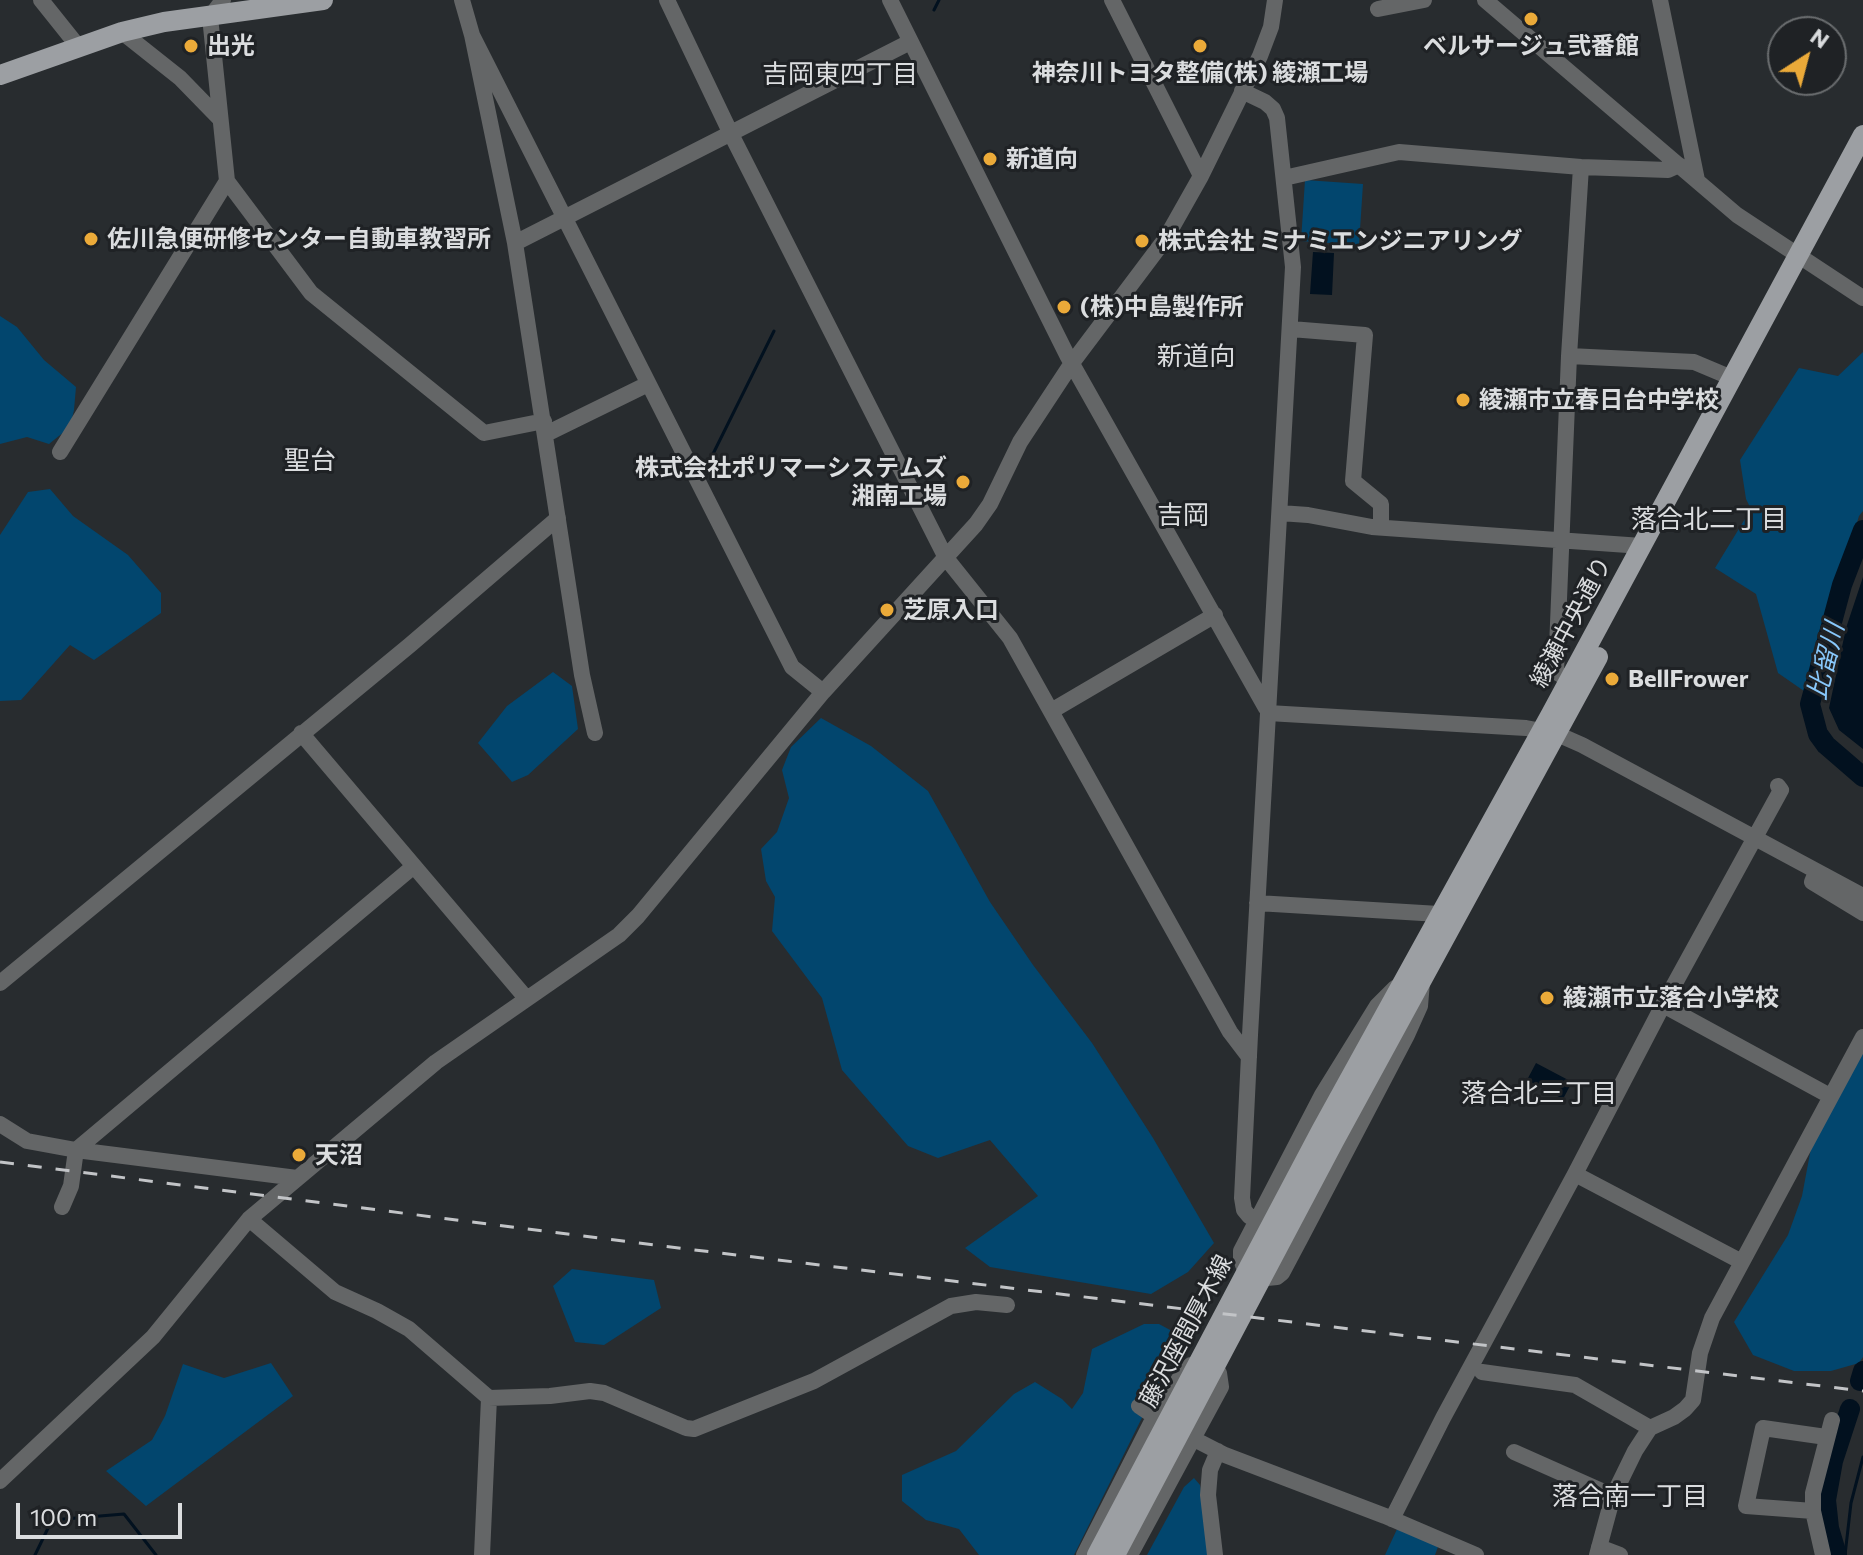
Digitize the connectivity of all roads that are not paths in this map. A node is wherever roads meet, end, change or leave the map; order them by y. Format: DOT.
graph roads {
  1 [pos="41,0"];
  2 [pos="223,0"];
  3 [pos="323,0"];
  4 [pos="462,0"];
  5 [pos="667,0"];
  6 [pos="890,0"];
  7 [pos="1112,0"];
  8 [pos="1275,0"];
  9 [pos="1424,0"];
  10 [pos="1485,0"];
  11 [pos="1660,0"];
  12 [pos="1378,9"];
  13 [pos="210,17"];
  14 [pos="122,32"];
  15 [pos="472,35"];
  16 [pos="910,42"];
  17 [pos="77,45"];
  18 [pos="0,75"];
  19 [pos="1242,91"];
  20 [pos="219,118"];
  21 [pos="731,134"];
  22 [pos="1863,135"];
  23 [pos="1679,165"];
  24 [pos="1863,165"];
  25 [pos="1581,167"];
  26 [pos="1201,176"];
  27 [pos="1284,178"];
  28 [pos="1697,180"];
  29 [pos="227,181"];
  30 [pos="563,218"];
  31 [pos="515,243"];
  32 [pos="1805,260"];
  33 [pos="1863,298"];
  34 [pos="1291,329"];
  35 [pos="1569,356"];
  36 [pos="1072,363"];
  37 [pos="1732,378"];
  38 [pos="648,384"];
  39 [pos="545,428"];
  40 [pos="60,452"];
  41 [pos="1280,513"];
  42 [pos="558,518"];
  43 [pos="1381,527"];
  44 [pos="1563,539"];
  45 [pos="1642,546"];
  46 [pos="946,558"];
  47 [pos="1215,615"];
  48 [pos="1569,680"];
  49 [pos="823,692"];
  50 [pos="1053,710"];
  51 [pos="1268,713"];
  52 [pos="1549,732"];
  53 [pos="301,733"];
  54 [pos="595,733"];
  55 [pos="1778,786"];
  56 [pos="1754,839"];
  57 [pos="414,866"];
  58 [pos="1816,872"];
  59 [pos="1863,896"];
  60 [pos="1257,903"];
  61 [pos="1863,913"];
  62 [pos="1439,914"];
  63 [pos="1415,978"];
  64 [pos="0,983"];
  65 [pos="526,998"];
  66 [pos="1663,1005"];
  67 [pos="1863,1037"];
  68 [pos="1249,1057"];
  69 [pos="1830,1096"];
  70 [pos="0,1124"];
  71 [pos="1328,1136"];
  72 [pos="76,1150"];
  73 [pos="1575,1174"];
  74 [pos="297,1178"];
  75 [pos="62,1207"];
  76 [pos="249,1219"];
  77 [pos="1256,1221"];
  78 [pos="1299,1241"];
  79 [pos="1742,1262"];
  80 [pos="1007,1305"];
  81 [pos="1476,1372"];
  82 [pos="489,1398"];
  83 [pos="1139,1406"];
  84 [pos="1154,1417"];
  85 [pos="1832,1420"];
  86 [pos="1650,1428"];
  87 [pos="1826,1437"];
  88 [pos="1195,1440"];
  89 [pos="1218,1451"];
  90 [pos="1514,1452"];
  91 [pos="1152,1472"];
  92 [pos="0,1481"];
  93 [pos="1613,1496"];
  94 [pos="1813,1511"];
  95 [pos="1392,1519"];
  96 [pos="1598,1551"];
  97 [pos="1466,1553"];
  98 [pos="482,1555"];
  99 [pos="1084,1555"];
  100 [pos="1097,1555"];
  101 [pos="1115,1555"];
  102 [pos="1130,1555"];
  103 [pos="1215,1555"];
  104 [pos="1620,1555"];
  105 [pos="1823,1555"];
  1 -- 17 [label="street"];
  2 -- 13 [label="street"];
  3 -- 13 [label="main road"];
  4 -- 15 [label="street"];
  5 -- 21 [label="street"];
  6 -- 16 [label="street"];
  7 -- 26 [label="street"];
  8 -- 19 [label="street"];
  9 -- 12 [label="street"];
  10 -- 23 [label="street"];
  11 -- 28 [label="street"];
  13 -- 14 [label="main road"];
  13 -- 20 [label="street"];
  14 -- 17 [label="main road"];
  14 -- 20 [label="street"];
  15 -- 30 [label="street"];
  15 -- 31 [label="street"];
  16 -- 21 [label="street"];
  16 -- 36 [label="street"];
  17 -- 18 [label="main road"];
  19 -- 26 [label="street"];
  19 -- 27 [label="street"];
  20 -- 29 [label="street"];
  21 -- 30 [label="street"];
  21 -- 46 [label="street"];
  22 -- 32 [label="main road, 綾瀬中央通り"];
  23 -- 25 [label="street"];
  23 -- 28 [label="street"];
  24 -- 32 [label="main road, 綾瀬中央通り"];
  25 -- 27 [label="street"];
  25 -- 35 [label="street"];
  26 -- 36 [label="street"];
  27 -- 34 [label="street"];
  28 -- 32 [label="street"];
  29 -- 39 [label="street"];
  29 -- 40 [label="street"];
  30 -- 31 [label="street"];
  30 -- 38 [label="street"];
  31 -- 39 [label="street"];
  32 -- 33 [label="street"];
  32 -- 37 [label="main road, 綾瀬中央通り"];
  32 -- 52 [label="main road, 綾瀬中央通り"];
  34 -- 41 [label="street"];
  34 -- 43 [label="street"];
  35 -- 37 [label="street"];
  35 -- 44 [label="street"];
  36 -- 46 [label="street"];
  36 -- 47 [label="street"];
  37 -- 45 [label="main road, 綾瀬中央通り"];
  38 -- 39 [label="street"];
  38 -- 49 [label="street"];
  39 -- 42 [label="street"];
  41 -- 43 [label="street"];
  41 -- 51 [label="street"];
  42 -- 53 [label="street"];
  42 -- 54 [label="street"];
  43 -- 44 [label="street"];
  44 -- 45 [label="street"];
  44 -- 48 [label="street"];
  45 -- 48 [label="main road, 綾瀬中央通り"];
  46 -- 49 [label="street"];
  46 -- 50 [label="street"];
  47 -- 50 [label="street"];
  47 -- 51 [label="street"];
  48 -- 52 [label="main road, 綾瀬中央通り"];
  49 -- 65 [label="street"];
  50 -- 68 [label="street"];
  51 -- 52 [label="street"];
  51 -- 60 [label="street"];
  52 -- 56 [label="street"];
  52 -- 62 [label="main road, 綾瀬中央通り"];
  52 -- 63 [label="main road, 綾瀬中央通り"];
  53 -- 57 [label="street"];
  53 -- 64 [label="street"];
  55 -- 56 [label="street"];
  56 -- 58 [label="street"];
  56 -- 66 [label="street"];
  57 -- 65 [label="street"];
  57 -- 72 [label="street"];
  58 -- 59 [label="street"];
  58 -- 61 [label="street"];
  60 -- 62 [label="street"];
  60 -- 68 [label="street"];
  62 -- 63 [label="main road, 綾瀬中央通り"];
  63 -- 71 [label="main road, 綾瀬中央通り"];
  63 -- 77 [label="street"];
  63 -- 78 [label="street"];
  65 -- 74 [label="street"];
  66 -- 69 [label="street"];
  66 -- 73 [label="street"];
  67 -- 69 [label="street"];
  68 -- 77 [label="street"];
  69 -- 79 [label="street"];
  70 -- 72 [label="street"];
  71 -- 91 [label="main road, 藤沢座間厚木線"];
  72 -- 74 [label="street"];
  72 -- 75 [label="street"];
  73 -- 79 [label="street"];
  73 -- 81 [label="street"];
  74 -- 76 [label="street"];
  76 -- 82 [label="street"];
  76 -- 92 [label="street"];
  77 -- 78 [label="street"];
  77 -- 78 [label="street"];
  79 -- 86 [label="street"];
  80 -- 82 [label="street"];
  81 -- 86 [label="street"];
  81 -- 95 [label="street"];
  82 -- 98 [label="street"];
  83 -- 84 [label="street"];
  84 -- 88 [label="street"];
  84 -- 88 [label="street"];
  84 -- 99 [label="street"];
  85 -- 87 [label="street"];
  86 -- 93 [label="street"];
  87 -- 94 [label="street"];
  87 -- 94 [label="street"];
  88 -- 89 [label="street"];
  88 -- 102 [label="street"];
  89 -- 95 [label="street"];
  89 -- 103 [label="street"];
  90 -- 93 [label="street"];
  91 -- 100 [label="main road, 藤沢座間厚木線"];
  91 -- 101 [label="main road, 藤沢座間厚木線"];
  93 -- 96 [label="street"];
  94 -- 105 [label="street"];
  95 -- 97 [label="street"];
  96 -- 104 [label="street"];
}
